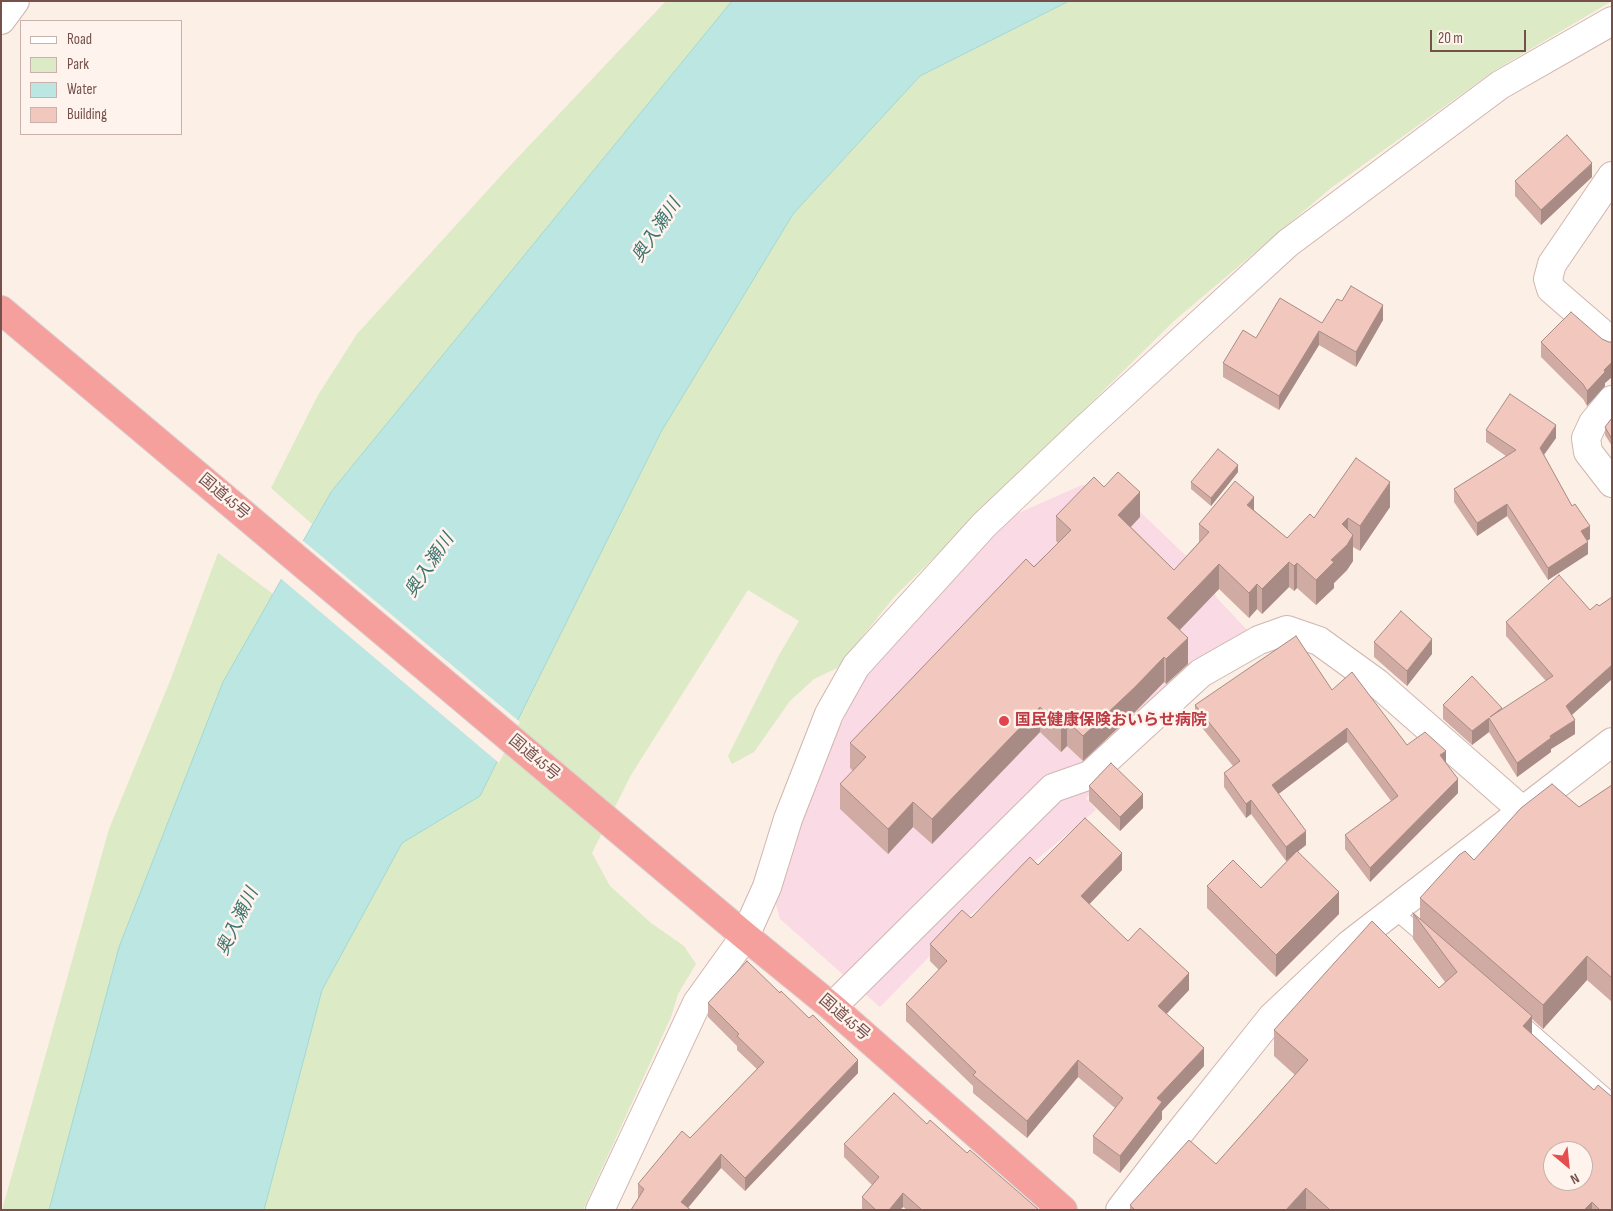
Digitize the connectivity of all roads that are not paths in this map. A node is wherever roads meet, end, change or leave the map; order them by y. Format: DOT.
graph roads {
  1 [pos="16,1"];
  2 [pos="1,20"];
  3 [pos="1612,21"];
  4 [pos="1612,176"];
  5 [pos="1,310"];
  6 [pos="1612,342"];
  7 [pos="1612,400"];
  8 [pos="1612,483"];
  9 [pos="1612,742"];
  10 [pos="1523,811"];
  11 [pos="1394,910"];
  12 [pos="735,927"];
  13 [pos="1439,950"];
  14 [pos="832,1007"];
  15 [pos="1506,1009"];
  16 [pos="1612,1101"];
  17 [pos="606,1207"];
  18 [pos="1063,1210"];
  19 [pos="1120,1210"];
  1 -- 2 [label="street"];
  3 -- 12 [label="street"];
  4 -- 6 [label="street"];
  5 -- 12 [label="highway, 国道45号"];
  7 -- 8 [label="street"];
  9 -- 10 [label="street"];
  10 -- 11 [label="street"];
  10 -- 14 [label="street"];
  11 -- 13 [label="lane"];
  11 -- 19 [label="street"];
  12 -- 14 [label="highway, 国道45号"];
  12 -- 17 [label="street"];
  14 -- 18 [label="highway, 国道45号"];
  15 -- 16 [label="lane"];
}
